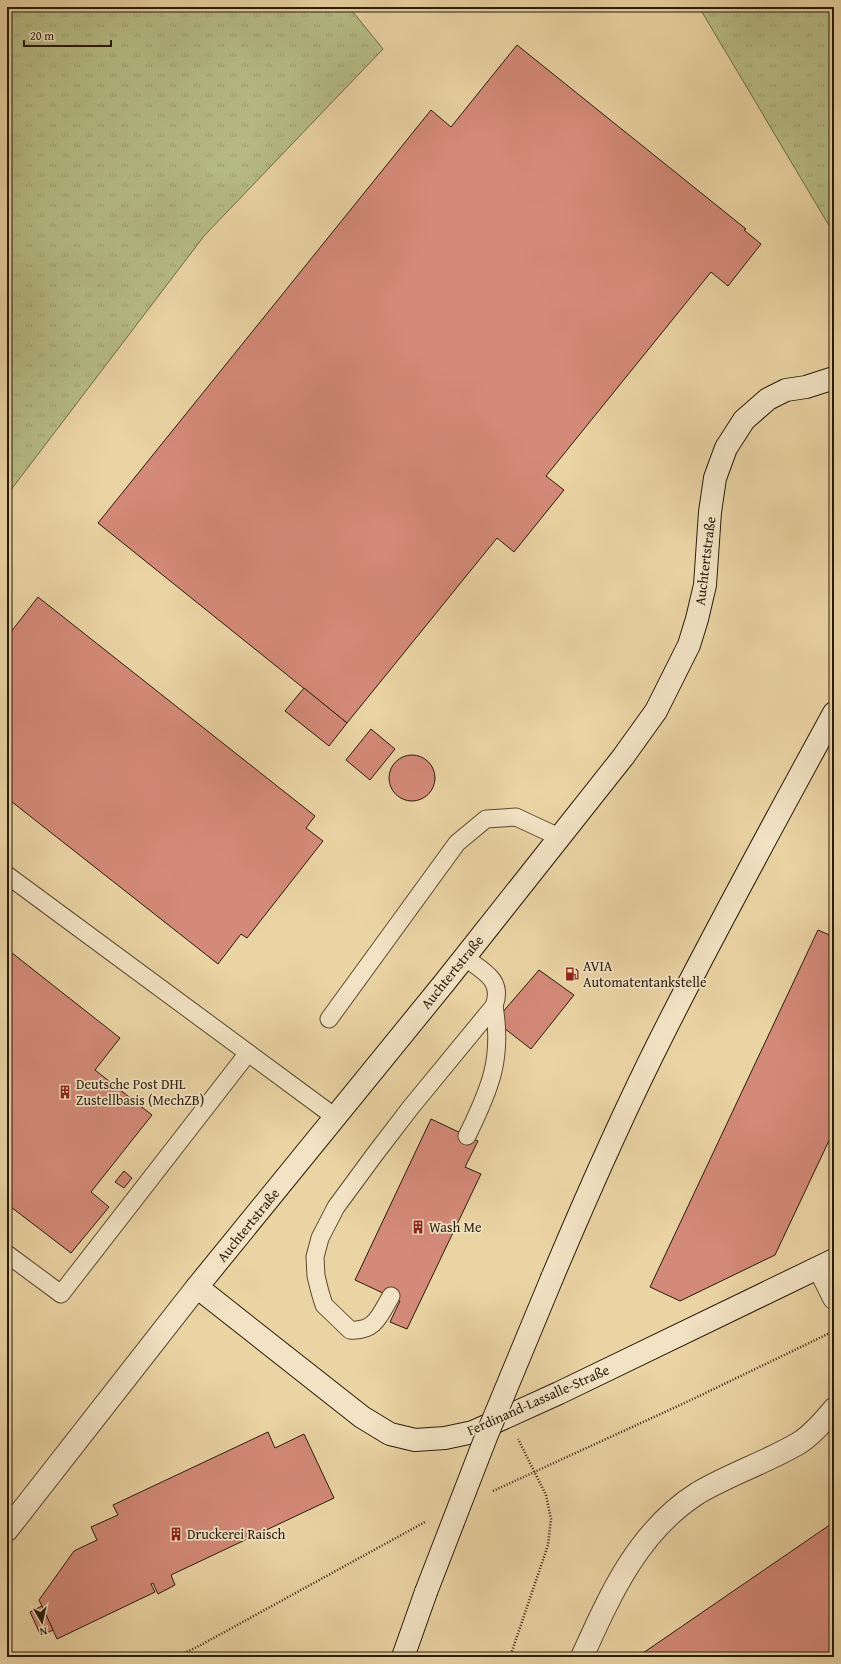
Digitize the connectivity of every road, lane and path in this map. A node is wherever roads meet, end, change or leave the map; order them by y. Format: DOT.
graph roads {
  1 [pos="834,378"];
  2 [pos="806,387"];
  3 [pos="834,392"];
  4 [pos="834,713"];
  5 [pos="560,837"];
  6 [pos="7,875"];
  7 [pos="464,957"];
  8 [pos="494,1006"];
  9 [pos="329,1019"];
  10 [pos="248,1053"];
  11 [pos="335,1117"];
  12 [pos="467,1136"];
  13 [pos="7,1254"];
  14 [pos="826,1264"];
  15 [pos="197,1287"];
  16 [pos="391,1296"];
  17 [pos="834,1298"];
  18 [pos="834,1331"];
  19 [pos="834,1409"];
  20 [pos="507,1417"];
  21 [pos="535,1472"];
  22 [pos="486,1494"];
  23 [pos="430,1519"];
  24 [pos="7,1530"];
  25 [pos="176,1657"];
  26 [pos="403,1657"];
  27 [pos="510,1657"];
  28 [pos="582,1657"];
  1 -- 2 [label="street"];
  2 -- 3 [label="street"];
  2 -- 5 [label="street, Auchtertstraße"];
  4 -- 26 [label="street, bridge"];
  5 -- 7 [label="street, Auchtertstraße"];
  5 -- 9 [label="lane"];
  6 -- 10 [label="lane"];
  7 -- 8 [label="lane"];
  7 -- 11 [label="street, Auchtertstraße"];
  8 -- 12 [label="lane"];
  8 -- 16 [label="lane"];
  10 -- 11 [label="lane"];
  10 -- 13 [label="lane"];
  11 -- 15 [label="street, Auchtertstraße"];
  14 -- 17 [label="street"];
  14 -- 20 [label="street, Ferdinand-Lassalle-Straße"];
  15 -- 20 [label="street, Ferdinand-Lassalle-Straße"];
  15 -- 24 [label="street, Auchtertstraße"];
  18 -- 21 [label="path"];
  19 -- 28 [label="street"];
  20 -- 21 [label="path"];
  21 -- 22 [label="path"];
  21 -- 27 [label="path"];
  23 -- 25 [label="path"];
}
